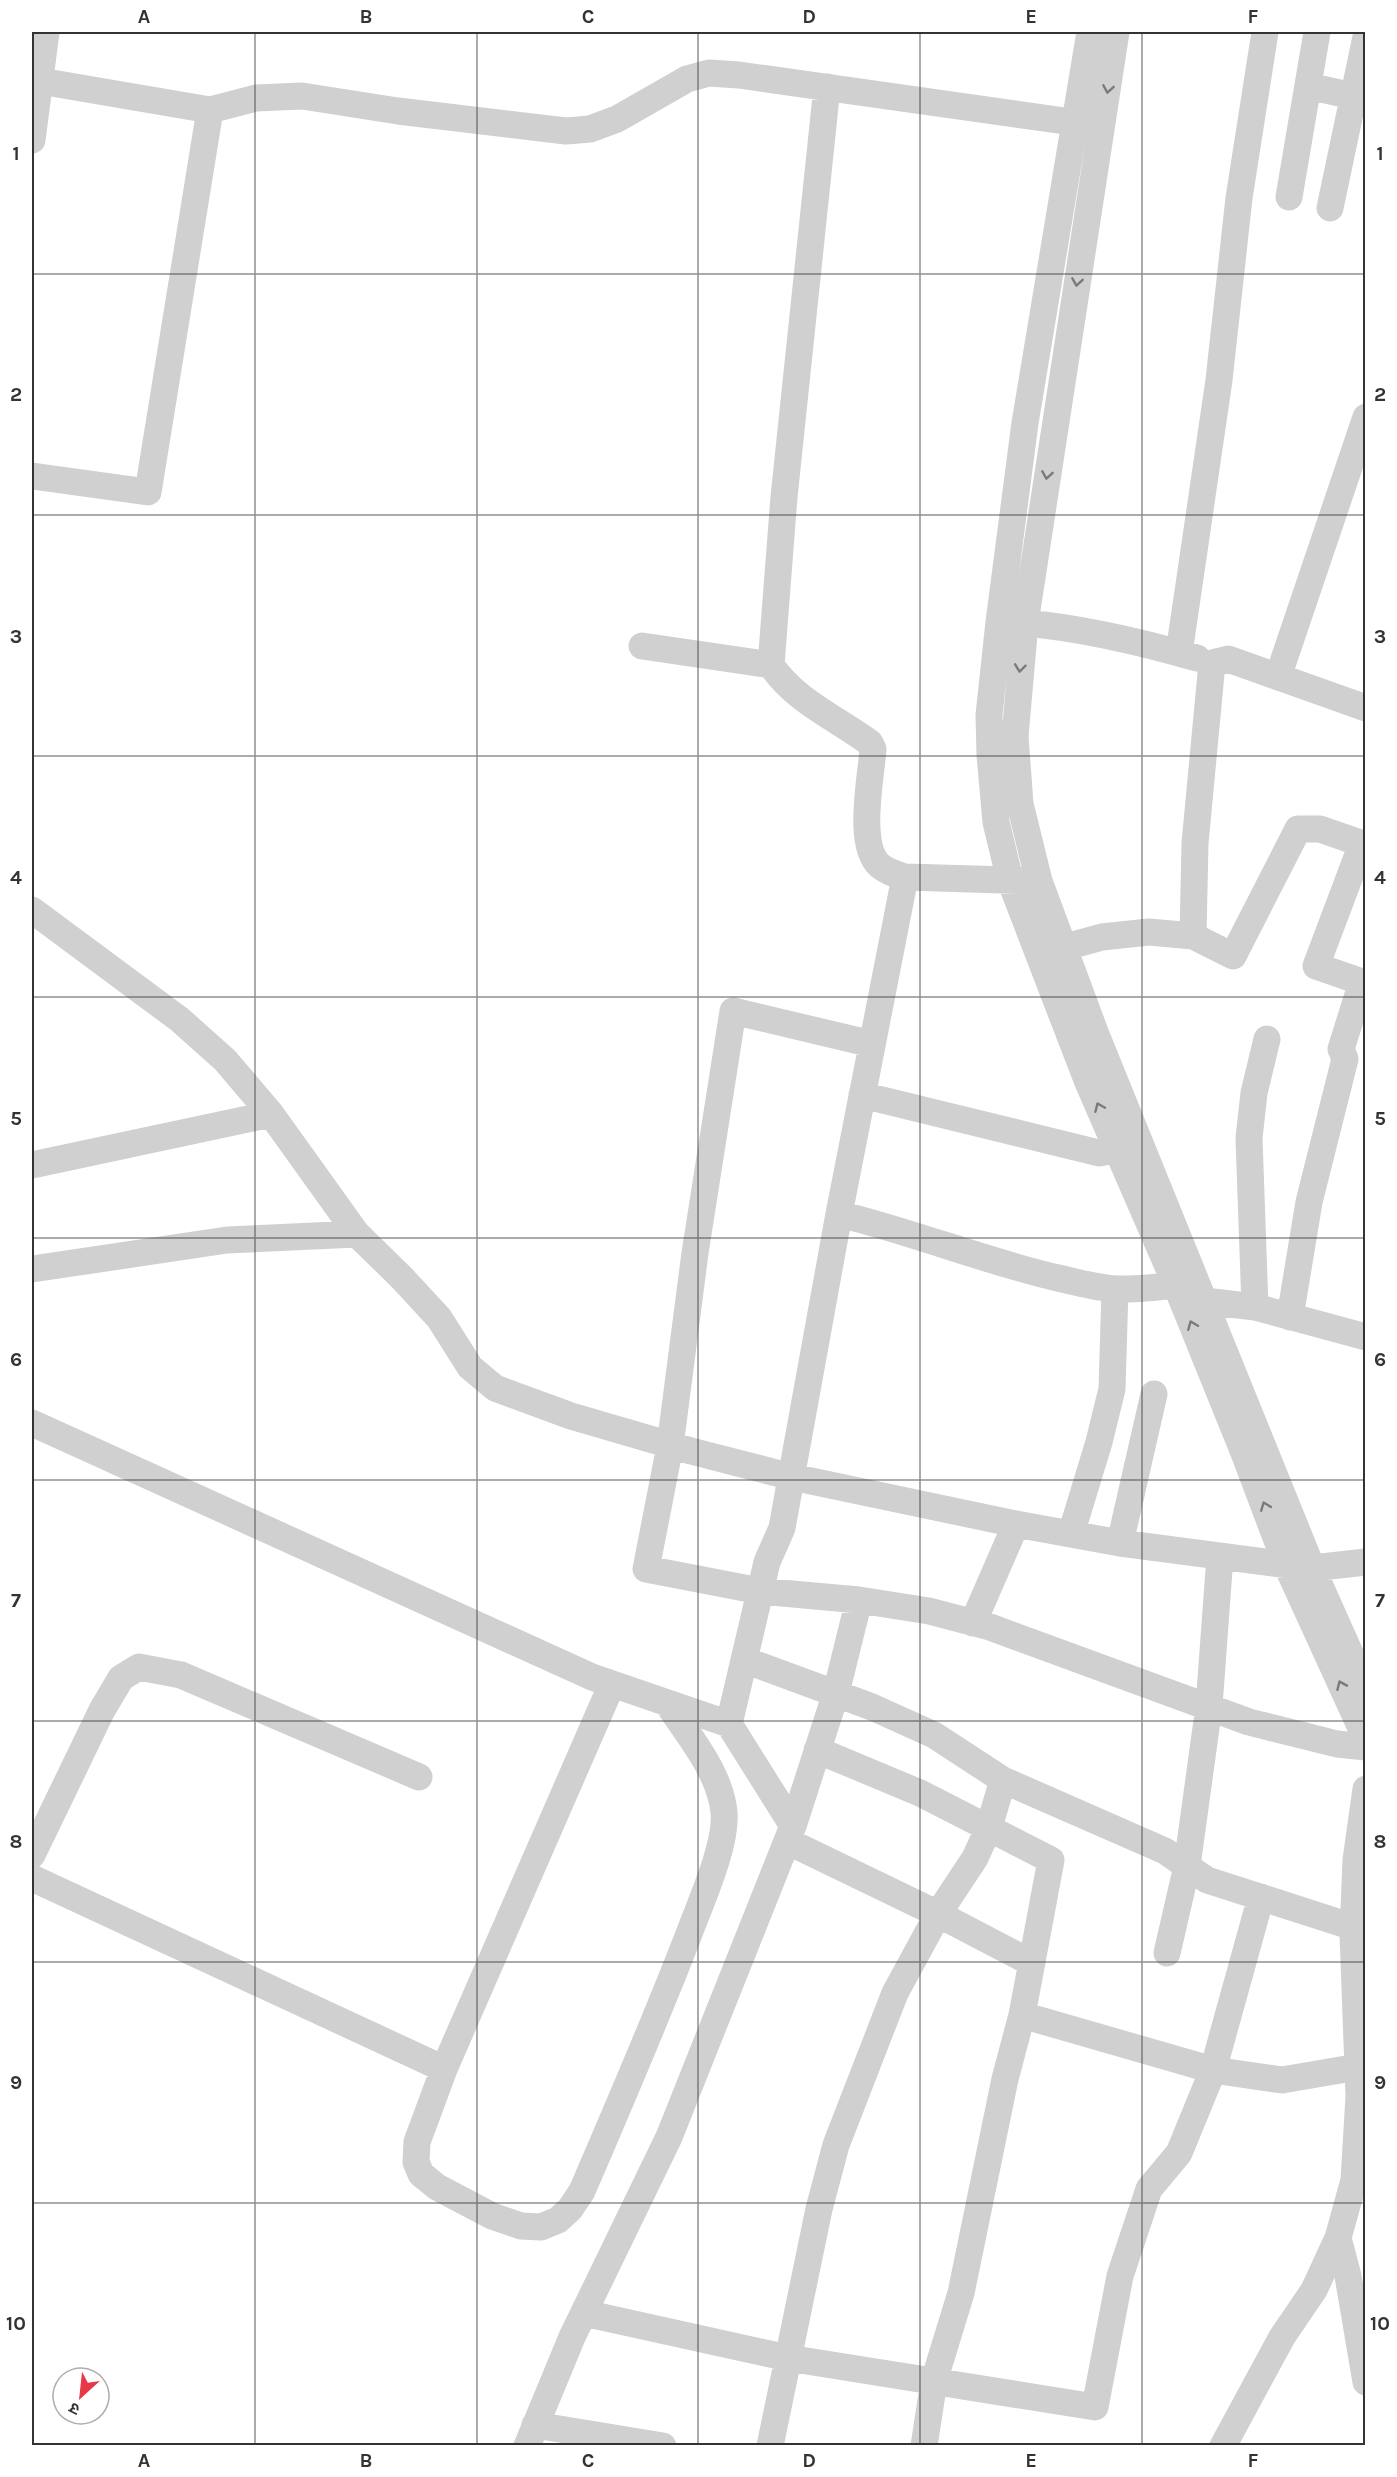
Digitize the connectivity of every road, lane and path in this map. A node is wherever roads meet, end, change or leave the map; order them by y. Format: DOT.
graph roads {
  1 [pos="1090,32"];
  2 [pos="1116,32"];
  3 [pos="1265,32"];
  4 [pos="1317,32"];
  5 [pos="1365,37"];
  6 [pos="40,41"];
  7 [pos="40,81"];
  8 [pos="1308,86"];
  9 [pos="827,87"];
  10 [pos="1353,96"];
  11 [pos="210,110"];
  12 [pos="1089,125"];
  13 [pos="32,140"];
  14 [pos="1289,197"];
  15 [pos="1330,208"];
  16 [pos="1365,417"];
  17 [pos="32,476"];
  18 [pos="1025,623"];
  19 [pos="642,646"];
  20 [pos="1179,653"];
  21 [pos="1212,663"];
  22 [pos="771,665"];
  23 [pos="1278,677"];
  24 [pos="1365,708"];
  25 [pos="1364,845"];
  26 [pos="905,877"];
  27 [pos="1010,880"];
  28 [pos="1039,881"];
  29 [pos="32,910"];
  30 [pos="1193,936"];
  31 [pos="1062,948"];
  32 [pos="1364,982"];
  33 [pos="1267,1039"];
  34 [pos="872,1044"];
  35 [pos="862,1095"];
  36 [pos="271,1114"];
  37 [pos="1129,1147"];
  38 [pos="32,1165"];
  39 [pos="839,1214"];
  40 [pos="357,1234"];
  41 [pos="32,1269"];
  42 [pos="1115,1289"];
  43 [pos="1193,1290"];
  44 [pos="1255,1307"];
  45 [pos="1290,1317"];
  46 [pos="1365,1337"];
  47 [pos="1154,1394"];
  48 [pos="32,1423"];
  49 [pos="670,1446"];
  50 [pos="792,1477"];
  51 [pos="1016,1524"];
  52 [pos="1071,1534"];
  53 [pos="1120,1543"];
  54 [pos="1221,1556"];
  55 [pos="1365,1562"];
  56 [pos="1299,1566"];
  57 [pos="760,1591"];
  58 [pos="859,1600"];
  59 [pos="973,1623"];
  60 [pos="745,1659"];
  61 [pos="612,1684"];
  62 [pos="1365,1689"];
  63 [pos="836,1693"];
  64 [pos="668,1704"];
  65 [pos="1209,1706"];
  66 [pos="729,1724"];
  67 [pos="1365,1739"];
  68 [pos="1365,1747"];
  69 [pos="817,1750"];
  70 [pos="419,1777"];
  71 [pos="1003,1780"];
  72 [pos="1365,1789"];
  73 [pos="989,1827"];
  74 [pos="790,1834"];
  75 [pos="32,1855"];
  76 [pos="1187,1866"];
  77 [pos="32,1878"];
  78 [pos="1261,1898"];
  79 [pos="938,1914"];
  80 [pos="1359,1927"];
  81 [pos="1167,1953"];
  82 [pos="1032,1963"];
  83 [pos="1022,2015"];
  84 [pos="1358,2067"];
  85 [pos="444,2069"];
  86 [pos="1213,2070"];
  87 [pos="1356,2207"];
  88 [pos="1338,2238"];
  89 [pos="584,2313"];
  90 [pos="788,2358"];
  91 [pos="934,2381"];
  92 [pos="1365,2382"];
  93 [pos="531,2435"];
  94 [pos="663,2445"];
  95 [pos="770,2445"];
  96 [pos="924,2445"];
  97 [pos="1223,2445"];
  1 -- 12 [label="street"];
  2 -- 12 [label="street, one-way"];
  3 -- 20 [label="street"];
  4 -- 8 [label="street"];
  5 -- 10 [label="street"];
  6 -- 7 [label="street"];
  7 -- 11 [label="street"];
  7 -- 13 [label="street"];
  8 -- 10 [label="street"];
  8 -- 14 [label="street"];
  9 -- 11 [label="street"];
  9 -- 12 [label="street"];
  9 -- 22 [label="street"];
  10 -- 15 [label="street"];
  11 -- 17 [label="street"];
  12 -- 18 [label="street, one-way"];
  12 -- 27 [label="street"];
  16 -- 23 [label="street"];
  18 -- 20 [label="street"];
  18 -- 28 [label="street, one-way"];
  19 -- 22 [label="street"];
  20 -- 21 [label="street"];
  21 -- 23 [label="street"];
  21 -- 30 [label="street"];
  22 -- 26 [label="street"];
  23 -- 24 [label="street"];
  25 -- 30 [label="street"];
  25 -- 32 [label="street"];
  26 -- 27 [label="street"];
  26 -- 34 [label="street"];
  27 -- 28 [label="street"];
  37 -- 27 [label="street, one-way"];
  28 -- 31 [label="street"];
  29 -- 36 [label="street"];
  30 -- 31 [label="street"];
  31 -- 37 [label="street"];
  32 -- 45 [label="street"];
  33 -- 44 [label="street"];
  34 -- 35 [label="street"];
  34 -- 49 [label="street"];
  35 -- 37 [label="street"];
  35 -- 39 [label="street"];
  36 -- 38 [label="street"];
  36 -- 40 [label="street"];
  37 -- 43 [label="street"];
  39 -- 42 [label="street"];
  39 -- 50 [label="street"];
  40 -- 41 [label="street"];
  40 -- 49 [label="street"];
  42 -- 43 [label="street"];
  42 -- 52 [label="street"];
  43 -- 44 [label="street"];
  43 -- 56 [label="street"];
  44 -- 45 [label="street"];
  45 -- 46 [label="street"];
  47 -- 53 [label="street"];
  48 -- 61 [label="street"];
  49 -- 50 [label="street"];
  49 -- 57 [label="street"];
  50 -- 51 [label="street"];
  50 -- 57 [label="street"];
  51 -- 52 [label="street"];
  51 -- 59 [label="street"];
  52 -- 53 [label="street"];
  53 -- 54 [label="street"];
  54 -- 56 [label="street"];
  54 -- 65 [label="street"];
  55 -- 56 [label="street"];
  56 -- 62 [label="street"];
  67 -- 56 [label="street, one-way"];
  57 -- 58 [label="street"];
  57 -- 60 [label="street"];
  58 -- 59 [label="street"];
  58 -- 63 [label="street"];
  59 -- 65 [label="street"];
  60 -- 63 [label="street"];
  60 -- 66 [label="street"];
  61 -- 64 [label="street"];
  61 -- 85 [label="street"];
  63 -- 69 [label="street"];
  63 -- 71 [label="street"];
  64 -- 66 [label="street"];
  64 -- 85 [label="street"];
  65 -- 68 [label="street"];
  65 -- 76 [label="street"];
  66 -- 74 [label="street"];
  69 -- 73 [label="street"];
  69 -- 74 [label="street"];
  70 -- 75 [label="street"];
  71 -- 73 [label="street"];
  71 -- 76 [label="street"];
  72 -- 80 [label="street"];
  73 -- 79 [label="street"];
  73 -- 82 [label="street"];
  74 -- 79 [label="street"];
  74 -- 89 [label="street"];
  76 -- 78 [label="street"];
  76 -- 81 [label="street"];
  77 -- 85 [label="street"];
  78 -- 80 [label="street"];
  78 -- 86 [label="street"];
  79 -- 82 [label="street"];
  79 -- 90 [label="street"];
  80 -- 84 [label="street"];
  82 -- 83 [label="street"];
  83 -- 86 [label="street"];
  83 -- 91 [label="street"];
  84 -- 86 [label="street"];
  84 -- 87 [label="street"];
  86 -- 91 [label="street"];
  87 -- 88 [label="street"];
  88 -- 92 [label="street"];
  88 -- 97 [label="street"];
  89 -- 90 [label="street"];
  89 -- 93 [label="street"];
  90 -- 91 [label="street"];
  90 -- 95 [label="street"];
  91 -- 96 [label="street"];
  93 -- 94 [label="street"];
}
